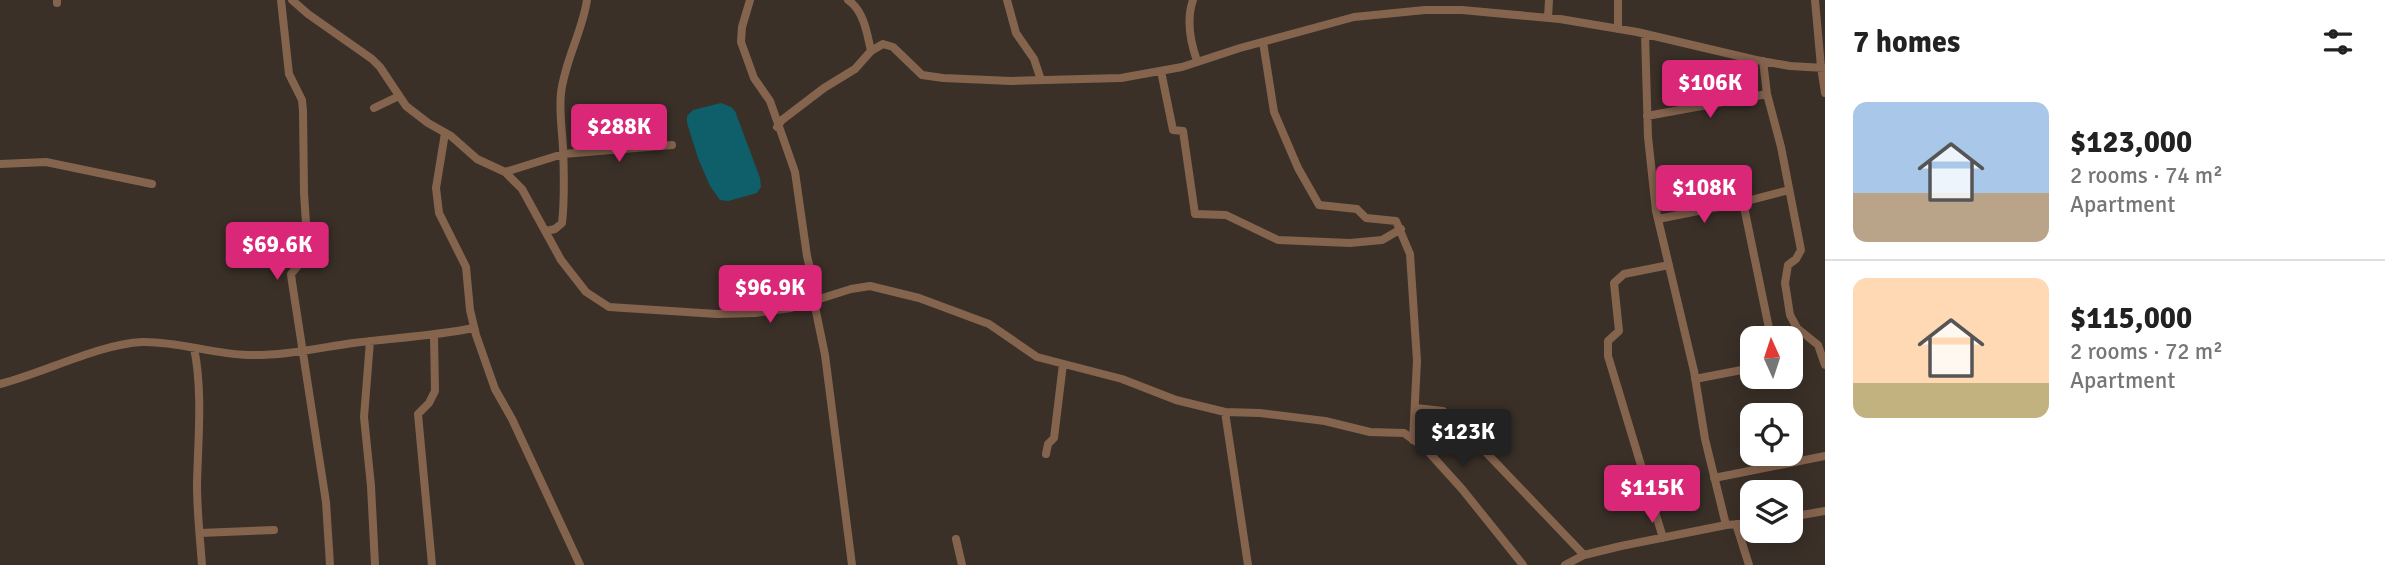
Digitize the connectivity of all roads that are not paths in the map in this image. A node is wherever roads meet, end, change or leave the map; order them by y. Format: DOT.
graph roads {
  1 [pos="281,0"];
  2 [pos="292,0"];
  3 [pos="587,0"];
  4 [pos="750,0"];
  5 [pos="848,0"];
  6 [pos="1007,0"];
  7 [pos="1193,0"];
  8 [pos="1446,0"];
  9 [pos="1549,0"];
  10 [pos="1618,0"];
  11 [pos="1815,0"];
  12 [pos="1447,10"];
  13 [pos="1548,18"];
  14 [pos="1618,29"];
  15 [pos="1645,34"];
  16 [pos="1263,42"];
  17 [pos="871,51"];
  18 [pos="1197,61"];
  19 [pos="1763,61"];
  20 [pos="1823,67"];
  21 [pos="1161,71"];
  22 [pos="1041,80"];
  23 [pos="1825,93"];
  24 [pos="1767,94"];
  25 [pos="399,96"];
  26 [pos="374,108"];
  27 [pos="1647,116"];
  28 [pos="777,127"];
  29 [pos="445,133"];
  30 [pos="672,145"];
  31 [pos="563,154"];
  32 [pos="0,164"];
  33 [pos="505,172"];
  34 [pos="152,184"];
  35 [pos="1789,190"];
  36 [pos="1743,202"];
  37 [pos="1658,219"];
  38 [pos="1401,229"];
  39 [pos="546,231"];
  40 [pos="1669,265"];
  41 [pos="814,302"];
  42 [pos="1769,326"];
  43 [pos="474,328"];
  44 [pos="434,336"];
  45 [pos="370,341"];
  46 [pos="1821,345"];
  47 [pos="194,348"];
  48 [pos="301,351"];
  49 [pos="1063,363"];
  50 [pos="1825,365"];
  51 [pos="1740,370"];
  52 [pos="1695,379"];
  53 [pos="0,384"];
  54 [pos="1416,408"];
  55 [pos="1225,412"];
  56 [pos="1413,440"];
  57 [pos="1046,454"];
  58 [pos="1825,456"];
  59 [pos="1714,478"];
  60 [pos="1825,511"];
  61 [pos="1803,515"];
  62 [pos="1736,524"];
  63 [pos="1740,524"];
  64 [pos="1726,525"];
  65 [pos="274,530"];
  66 [pos="200,533"];
  67 [pos="1663,538"];
  68 [pos="956,539"];
  69 [pos="1584,555"];
  70 [pos="202,565"];
  71 [pos="330,565"];
  72 [pos="375,565"];
  73 [pos="432,565"];
  74 [pos="580,565"];
  75 [pos="852,565"];
  76 [pos="961,565"];
  77 [pos="1248,565"];
  78 [pos="1523,565"];
  79 [pos="1565,565"];
  80 [pos="1749,565"];
  1 -- 48 [label="street"];
  2 -- 25 [label="street"];
  3 -- 31 [label="street"];
  4 -- 28 [label="street"];
  5 -- 17 [label="street"];
  6 -- 22 [label="street"];
  7 -- 18 [label="street"];
  8 -- 12 [label="street"];
  9 -- 13 [label="street"];
  10 -- 14 [label="street"];
  11 -- 20 [label="street"];
  12 -- 13 [label="street"];
  12 -- 16 [label="street"];
  13 -- 14 [label="street"];
  14 -- 15 [label="street"];
  15 -- 19 [label="street"];
  15 -- 27 [label="street"];
  16 -- 18 [label="street"];
  16 -- 38 [label="street"];
  17 -- 22 [label="street"];
  17 -- 28 [label="street"];
  18 -- 21 [label="street"];
  19 -- 20 [label="street"];
  19 -- 24 [label="street"];
  20 -- 23 [label="street"];
  21 -- 22 [label="street"];
  21 -- 38 [label="street"];
  24 -- 27 [label="street"];
  24 -- 35 [label="street"];
  25 -- 26 [label="street"];
  25 -- 29 [label="street"];
  27 -- 37 [label="street"];
  28 -- 41 [label="street"];
  29 -- 33 [label="street"];
  29 -- 43 [label="street"];
  30 -- 31 [label="street"];
  31 -- 33 [label="street"];
  31 -- 39 [label="street"];
  32 -- 34 [label="street"];
  33 -- 39 [label="street"];
  35 -- 36 [label="street"];
  35 -- 46 [label="street"];
  36 -- 37 [label="street"];
  36 -- 42 [label="street"];
  37 -- 40 [label="street"];
  38 -- 54 [label="street"];
  39 -- 41 [label="street"];
  40 -- 52 [label="street"];
  40 -- 67 [label="street"];
  41 -- 49 [label="street"];
  41 -- 75 [label="street"];
  43 -- 44 [label="street"];
  43 -- 74 [label="street"];
  44 -- 45 [label="street"];
  44 -- 73 [label="street"];
  45 -- 48 [label="street"];
  45 -- 72 [label="street"];
  46 -- 50 [label="street"];
  47 -- 48 [label="street"];
  47 -- 53 [label="street"];
  47 -- 66 [label="street"];
  48 -- 71 [label="street"];
  49 -- 55 [label="street"];
  49 -- 57 [label="street"];
  51 -- 52 [label="street"];
  52 -- 59 [label="street"];
  54 -- 56 [label="street"];
  54 -- 69 [label="street"];
  55 -- 56 [label="street"];
  55 -- 77 [label="street"];
  56 -- 78 [label="street"];
  58 -- 59 [label="street"];
  59 -- 64 [label="street"];
  60 -- 61 [label="street"];
  62 -- 63 [label="street"];
  62 -- 64 [label="street"];
  62 -- 80 [label="street"];
  64 -- 67 [label="street"];
  65 -- 66 [label="street"];
  66 -- 70 [label="street"];
  67 -- 69 [label="street"];
  68 -- 76 [label="street"];
  69 -- 79 [label="street"];
}
